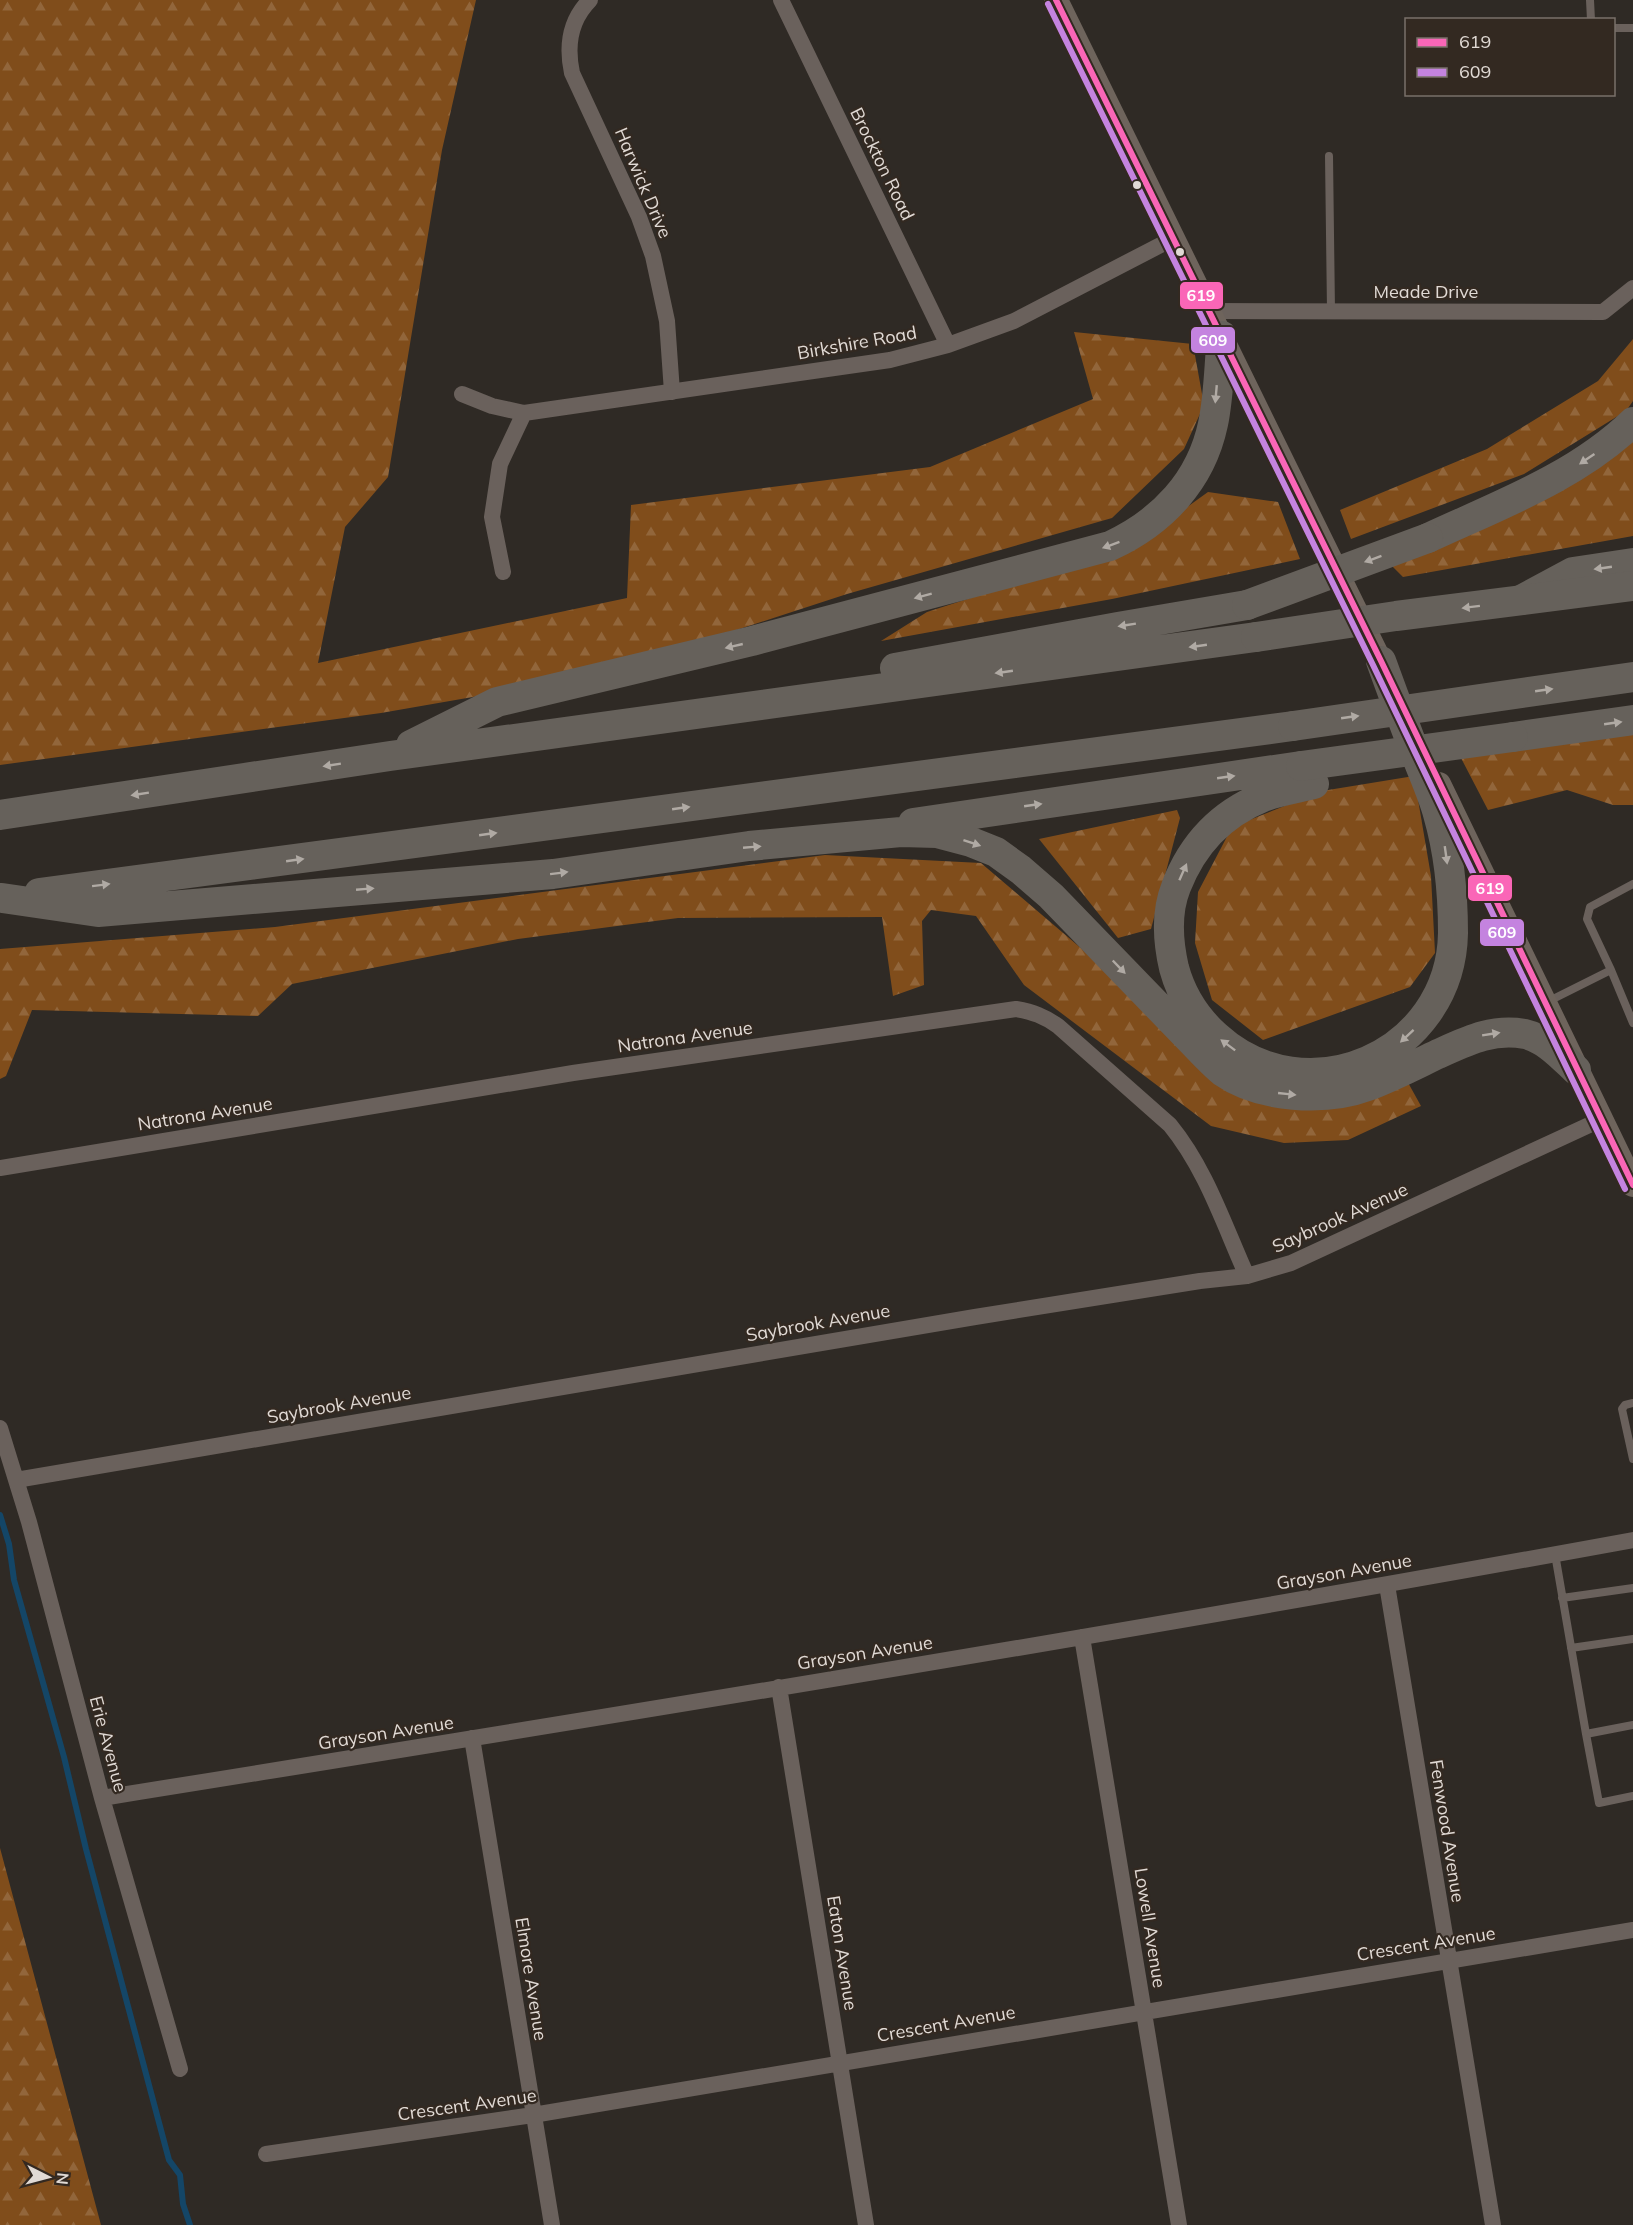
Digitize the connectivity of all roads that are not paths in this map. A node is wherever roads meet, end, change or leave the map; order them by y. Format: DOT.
graph roads {
  1 [pos="590,0"];
  2 [pos="781,0"];
  3 [pos="1056,0"];
  4 [pos="1590,0"];
  5 [pos="1591,18"];
  6 [pos="1615,28"];
  7 [pos="1633,28"];
  8 [pos="1329,156"];
  9 [pos="1174,238"];
  10 [pos="1633,288"];
  11 [pos="1331,311"];
  12 [pos="1215,323"];
  13 [pos="948,345"];
  14 [pos="672,392"];
  15 [pos="462,394"];
  16 [pos="524,413"];
  17 [pos="1633,422"];
  18 [pos="1633,563"];
  19 [pos="503,572"];
  20 [pos="1633,586"];
  21 [pos="1517,602"];
  22 [pos="1381,661"];
  23 [pos="1633,677"];
  24 [pos="1633,720"];
  25 [pos="501,741"];
  26 [pos="390,756"];
  27 [pos="1308,775"];
  28 [pos="0,815"];
  29 [pos="789,844"];
  30 [pos="1633,884"];
  31 [pos="1,898"];
  32 [pos="1611,970"];
  33 [pos="1545,1004"];
  34 [pos="1633,1023"];
  35 [pos="1576,1070"];
  36 [pos="1600,1120"];
  37 [pos="0,1168"];
  38 [pos="1633,1185"];
  39 [pos="1247,1276"];
  40 [pos="1633,1403"];
  41 [pos="0,1428"];
  42 [pos="1633,1459"];
  43 [pos="16,1480"];
  44 [pos="1633,1540"];
  45 [pos="1555,1554"];
  46 [pos="1387,1585"];
  47 [pos="1633,1588"];
  48 [pos="1562,1598"];
  49 [pos="1082,1637"];
  50 [pos="1633,1639"];
  51 [pos="1571,1648"];
  52 [pos="779,1687"];
  53 [pos="1633,1725"];
  54 [pos="1586,1734"];
  55 [pos="472,1738"];
  56 [pos="1633,1796"];
  57 [pos="102,1798"];
  58 [pos="1633,1930"];
  59 [pos="1449,1960"];
  60 [pos="1144,2011"];
  61 [pos="840,2062"];
  62 [pos="180,2069"];
  63 [pos="533,2115"];
  64 [pos="266,2154"];
  65 [pos="552,2225"];
  66 [pos="866,2225"];
  67 [pos="1179,2225"];
  68 [pos="1494,2225"];
  1 -- 14 [label="street, Harwick Drive"];
  2 -- 13 [label="street, Brockton Road"];
  3 -- 9 [label="main road"];
  4 -- 5 [label="lane"];
  6 -- 7 [label="lane"];
  8 -- 11 [label="lane"];
  9 -- 12 [label="main road"];
  9 -- 13 [label="street, Birkshire Road"];
  10 -- 11 [label="street, Meade Drive"];
  11 -- 12 [label="street, Meade Drive"];
  12 -- 22 [label="main road"];
  12 -- 26 [label="highway, one-way"];
  13 -- 14 [label="street, Birkshire Road"];
  14 -- 16 [label="street, Birkshire Road"];
  15 -- 16 [label="street, Birkshire Road"];
  16 -- 19 [label="street"];
  17 -- 25 [label="highway, one-way, bridge"];
  18 -- 21 [label="highway, one-way, bridge"];
  20 -- 21 [label="highway, bridge"];
  21 -- 25 [label="highway, one-way, bridge"];
  22 -- 27 [label="highway, one-way"];
  22 -- 33 [label="main road"];
  31 -- 23 [label="highway, one-way, bridge"];
  27 -- 24 [label="highway, one-way, bridge"];
  25 -- 26 [label="highway"];
  26 -- 28 [label="highway, one-way"];
  29 -- 27 [label="highway, one-way"];
  31 -- 29 [label="highway, one-way"];
  29 -- 35 [label="highway, one-way"];
  30 -- 32 [label="lane"];
  32 -- 33 [label="lane"];
  32 -- 34 [label="lane"];
  33 -- 35 [label="main road"];
  35 -- 36 [label="main road"];
  36 -- 38 [label="main road"];
  36 -- 39 [label="street, Saybrook Avenue"];
  37 -- 39 [label="street, Natrona Avenue"];
  39 -- 43 [label="street, Saybrook Avenue"];
  40 -- 42 [label="lane"];
  41 -- 43 [label="street, Erie Avenue"];
  43 -- 57 [label="street, Erie Avenue"];
  44 -- 45 [label="street, Grayson Avenue"];
  45 -- 46 [label="street, Grayson Avenue"];
  45 -- 48 [label="lane"];
  46 -- 49 [label="street, Grayson Avenue"];
  46 -- 59 [label="street, Fenwood Avenue"];
  47 -- 48 [label="lane"];
  48 -- 51 [label="lane"];
  49 -- 52 [label="street, Grayson Avenue"];
  49 -- 60 [label="street, Lowell Avenue"];
  50 -- 51 [label="lane"];
  51 -- 54 [label="lane"];
  52 -- 55 [label="street, Grayson Avenue"];
  52 -- 61 [label="street, Eaton Avenue"];
  53 -- 54 [label="lane"];
  54 -- 56 [label="lane"];
  55 -- 57 [label="street, Grayson Avenue"];
  55 -- 63 [label="street, Elmore Avenue"];
  57 -- 62 [label="street, Erie Avenue"];
  58 -- 59 [label="street, Crescent Avenue"];
  59 -- 60 [label="street, Crescent Avenue"];
  59 -- 68 [label="street, Fenwood Avenue"];
  60 -- 61 [label="street, Crescent Avenue"];
  60 -- 67 [label="street, Lowell Avenue"];
  61 -- 63 [label="street, Crescent Avenue"];
  61 -- 66 [label="street, Eaton Avenue"];
  63 -- 64 [label="street, Crescent Avenue"];
  63 -- 65 [label="street, Elmore Avenue"];
}
